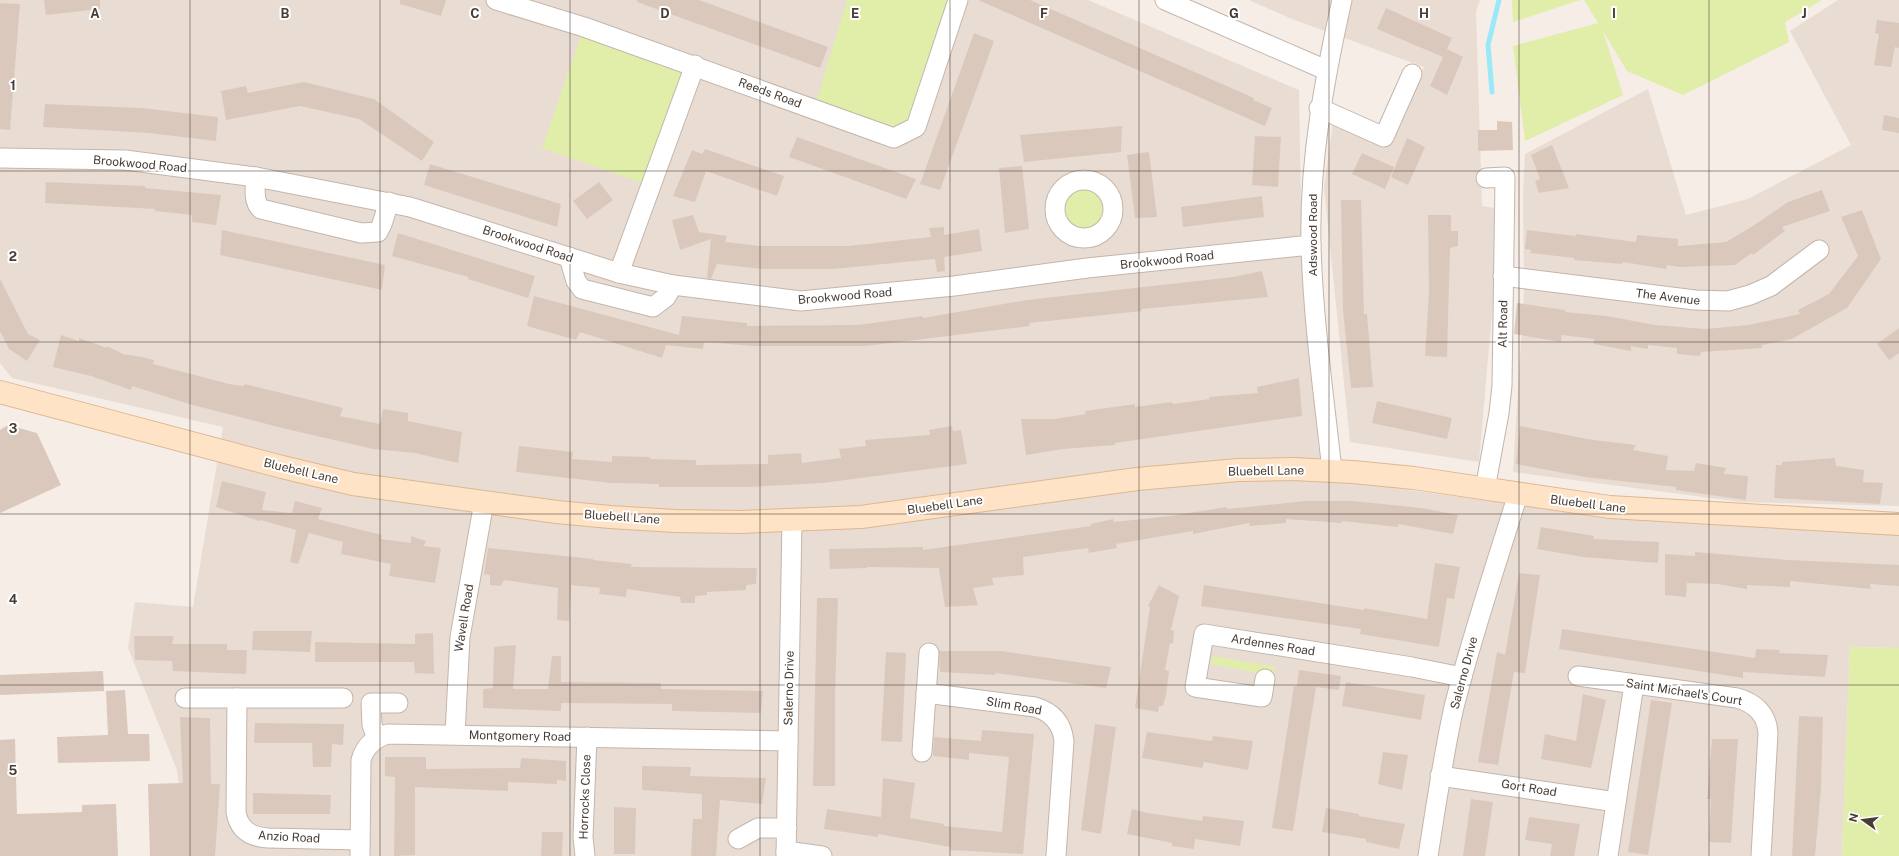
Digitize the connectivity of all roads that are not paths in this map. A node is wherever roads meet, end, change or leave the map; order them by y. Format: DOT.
graph roads {
  1 [pos="496,0"];
  2 [pos="958,0"];
  3 [pos="1165,0"];
  4 [pos="1342,0"];
  5 [pos="695,65"];
  6 [pos="1326,70"];
  7 [pos="1412,74"];
  8 [pos="1319,108"];
  9 [pos="0,158"];
  10 [pos="256,177"];
  11 [pos="1486,178"];
  12 [pos="389,202"];
  13 [pos="1082,239"];
  14 [pos="1311,245"];
  15 [pos="1819,250"];
  16 [pos="569,257"];
  17 [pos="1087,268"];
  18 [pos="619,273"];
  19 [pos="1503,276"];
  20 [pos="673,285"];
  21 [pos="0,392"];
  22 [pos="1332,471"];
  23 [pos="1485,489"];
  24 [pos="1518,494"];
  25 [pos="484,502"];
  26 [pos="792,521"];
  27 [pos="1899,524"];
  28 [pos="928,653"];
  29 [pos="1578,676"];
  30 [pos="1462,677"];
  31 [pos="1634,684"];
  32 [pos="926,693"];
  33 [pos="1262,696"];
  34 [pos="185,698"];
  35 [pos="237,698"];
  36 [pos="343,698"];
  37 [pos="398,703"];
  38 [pos="455,734"];
  39 [pos="587,737"];
  40 [pos="377,738"];
  41 [pos="788,741"];
  42 [pos="922,752"];
  43 [pos="1440,776"];
  44 [pos="1616,802"];
  45 [pos="787,828"];
  46 [pos="738,839"];
  47 [pos="360,848"];
  48 [pos="786,853"];
  49 [pos="585,856"];
  50 [pos="822,856"];
  51 [pos="1056,856"];
  52 [pos="1428,856"];
  53 [pos="1608,856"];
  54 [pos="1761,856"];
  1 -- 5 [label="street, Reeds Road"];
  2 -- 5 [label="street, Reeds Road"];
  3 -- 6 [label="street"];
  4 -- 6 [label="street, Adswood Road"];
  5 -- 18 [label="street"];
  6 -- 8 [label="street, Adswood Road"];
  7 -- 8 [label="street"];
  8 -- 14 [label="street, Adswood Road"];
  9 -- 10 [label="street, Brookwood Road"];
  10 -- 12 [label="street, Brookwood Road"];
  10 -- 12 [label="street"];
  11 -- 19 [label="street, Alt Road"];
  12 -- 16 [label="street, Brookwood Road"];
  13 -- 17 [label="street"];
  14 -- 17 [label="street, Brookwood Road"];
  14 -- 22 [label="street, Adswood Road"];
  15 -- 19 [label="street, The Avenue"];
  16 -- 18 [label="street, Brookwood Road"];
  16 -- 20 [label="street"];
  17 -- 20 [label="street, Brookwood Road"];
  18 -- 20 [label="street, Brookwood Road"];
  19 -- 23 [label="street, Alt Road"];
  21 -- 25 [label="street, Bluebell Lane"];
  22 -- 23 [label="street, Bluebell Lane"];
  22 -- 26 [label="street, Bluebell Lane"];
  23 -- 24 [label="street, Bluebell Lane"];
  24 -- 27 [label="street, Bluebell Lane"];
  24 -- 30 [label="street, Salerno Drive"];
  25 -- 26 [label="street, Bluebell Lane"];
  25 -- 38 [label="street, Wavell Road"];
  26 -- 41 [label="street, Salerno Drive"];
  28 -- 32 [label="street"];
  29 -- 31 [label="street, Saint Michael's Court"];
  30 -- 33 [label="street, Ardennes Road"];
  30 -- 43 [label="street, Salerno Drive"];
  31 -- 44 [label="street"];
  31 -- 54 [label="street, Saint Michael's Court"];
  32 -- 42 [label="street"];
  32 -- 51 [label="street, Slim Road"];
  34 -- 35 [label="street"];
  35 -- 36 [label="street"];
  35 -- 47 [label="street, Anzio Road"];
  37 -- 40 [label="street"];
  38 -- 39 [label="street, Montgomery Road"];
  38 -- 40 [label="street, Montgomery Road"];
  39 -- 41 [label="street, Montgomery Road"];
  39 -- 49 [label="street, Horrocks Close"];
  40 -- 47 [label="street"];
  41 -- 45 [label="street, Salerno Drive"];
  43 -- 44 [label="street, Gort Road"];
  43 -- 52 [label="street, Salerno Drive"];
  44 -- 53 [label="street"];
  45 -- 46 [label="street"];
  45 -- 48 [label="street, Salerno Drive"];
  48 -- 50 [label="street"];
}
